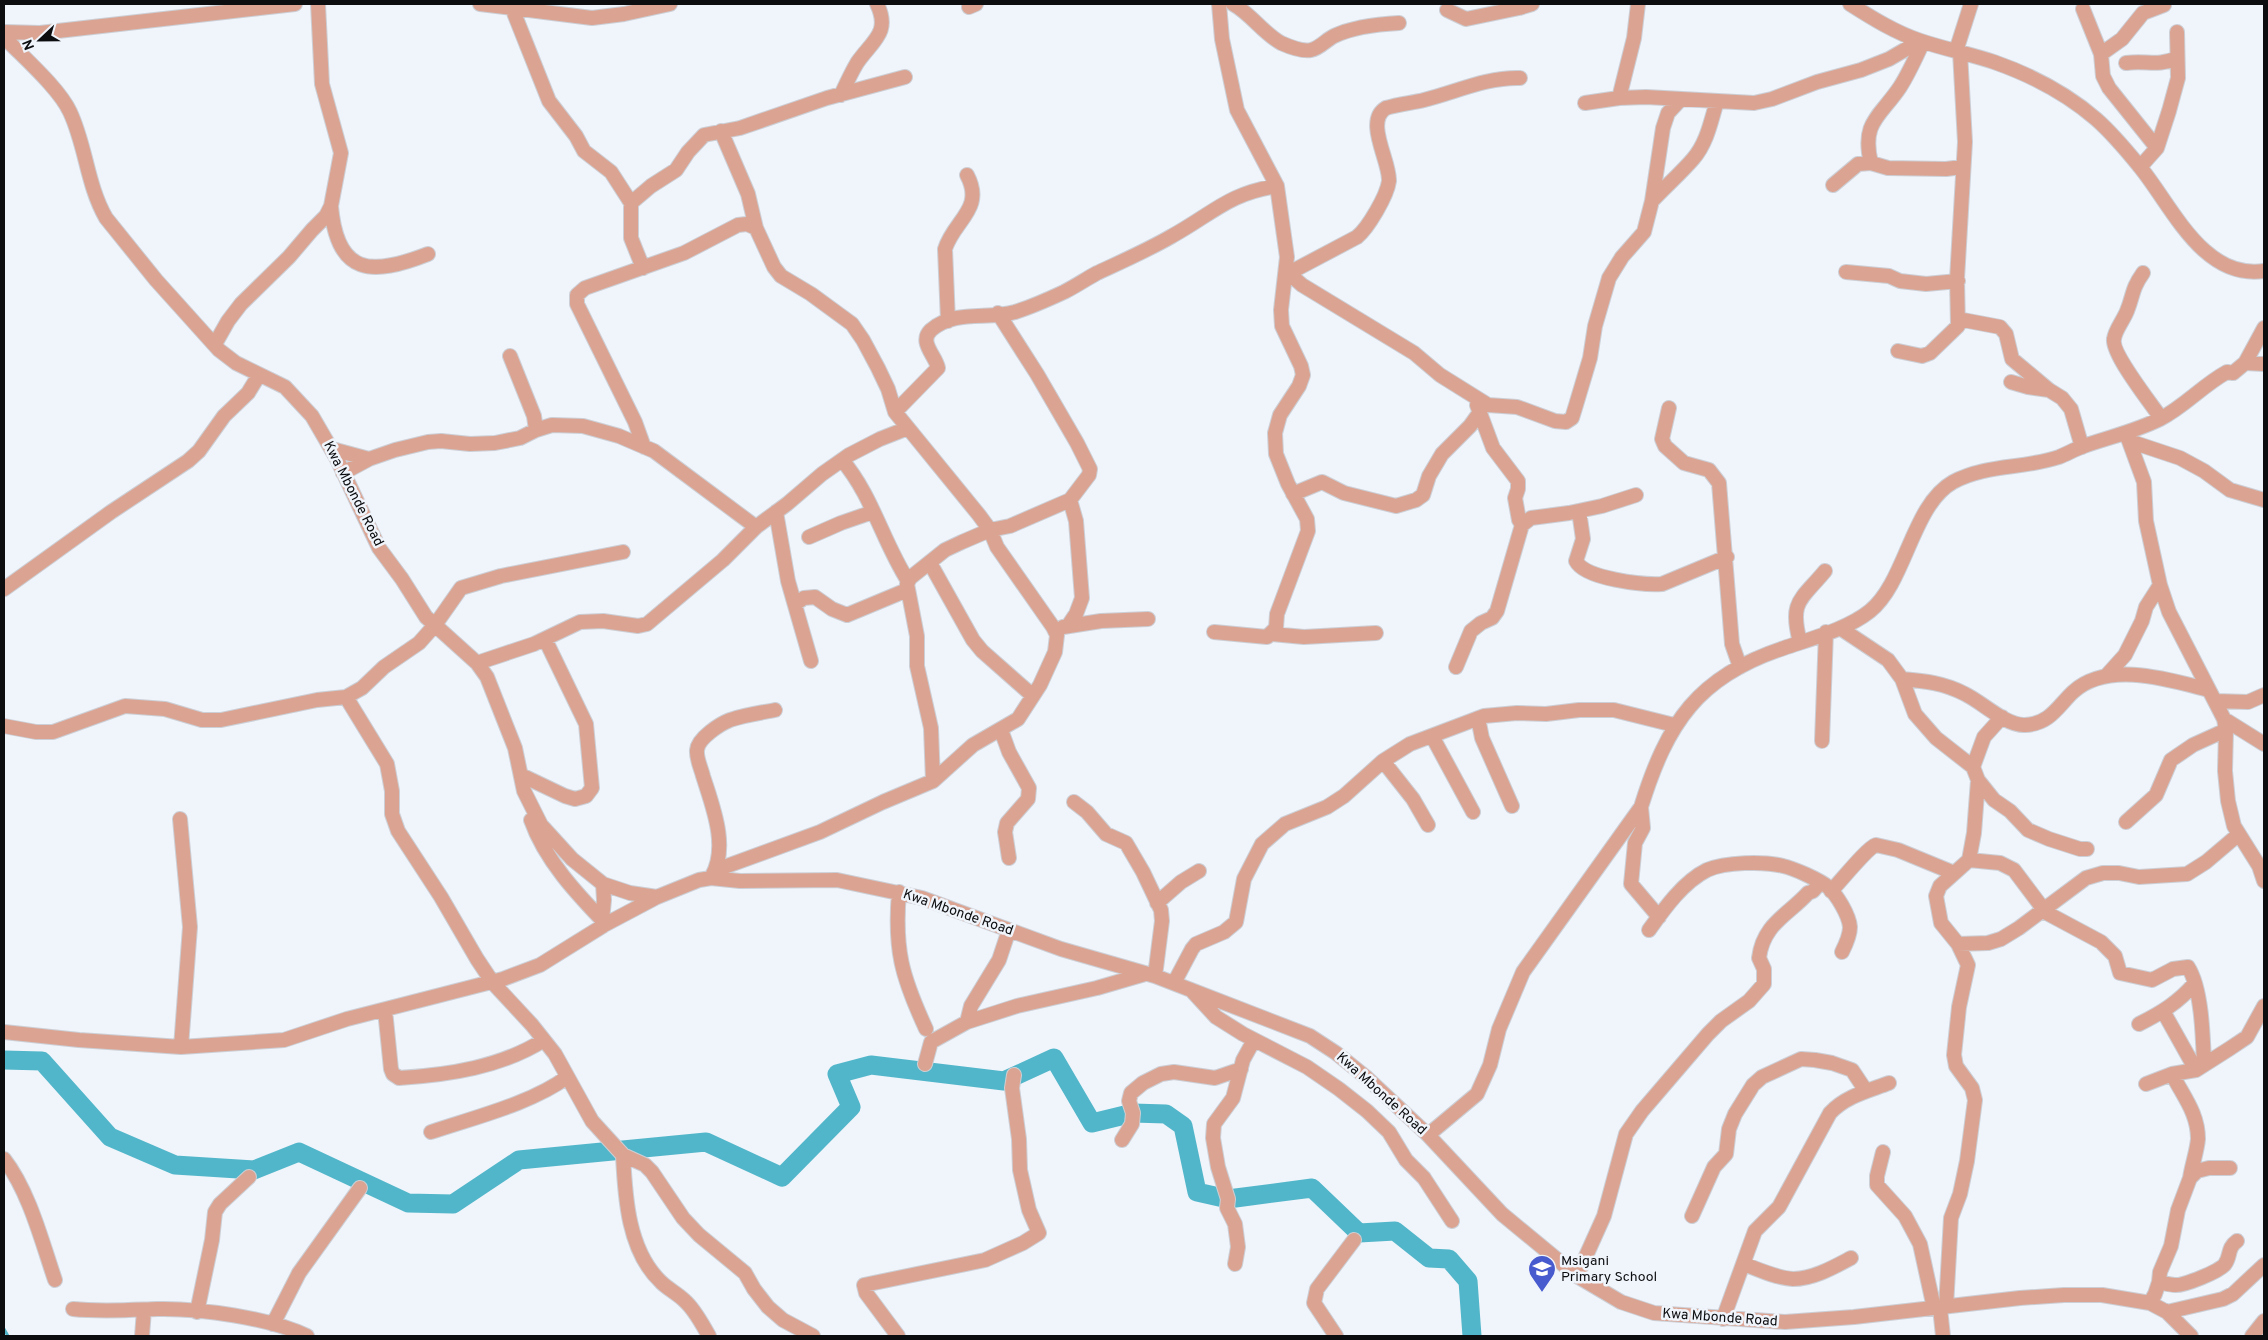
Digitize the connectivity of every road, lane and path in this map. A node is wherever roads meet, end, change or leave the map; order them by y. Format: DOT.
graph roads {
  1 [pos="295,4"];
  2 [pos="318,4"];
  3 [pos="480,4"];
  4 [pos="670,4"];
  5 [pos="877,4"];
  6 [pos="1220,4"];
  7 [pos="1233,4"];
  8 [pos="1532,4"];
  9 [pos="1638,4"];
  10 [pos="1850,4"];
  11 [pos="1971,4"];
  12 [pos="2164,5"];
  13 [pos="512,8"];
  14 [pos="2083,9"];
  15 [pos="1447,10"];
  16 [pos="1399,24"];
  17 [pos="4,32"];
  18 [pos="2177,32"];
  19 [pos="4,37"];
  20 [pos="1922,42"];
  21 [pos="1958,52"];
  22 [pos="2101,54"];
  23 [pos="2176,58"];
  24 [pos="2126,63"];
  25 [pos="905,77"];
  26 [pos="1520,78"];
  27 [pos="841,95"];
  28 [pos="1619,98"];
  29 [pos="1681,99"];
  30 [pos="1716,101"];
  31 [pos="1585,104"];
  32 [pos="721,131"];
  33 [pos="2157,148"];
  34 [pos="1872,163"];
  35 [pos="1962,167"];
  36 [pos="2140,167"];
  37 [pos="967,175"];
  38 [pos="1832,185"];
  39 [pos="1277,186"];
  40 [pos="1652,201"];
  41 [pos="631,203"];
  42 [pos="331,206"];
  43 [pos="756,228"];
  44 [pos="428,254"];
  45 [pos="643,268"];
  46 [pos="2264,271"];
  47 [pos="1288,272"];
  48 [pos="1846,272"];
  49 [pos="2143,273"];
  50 [pos="1958,281"];
  51 [pos="998,313"];
  52 [pos="1958,319"];
  53 [pos="948,321"];
  54 [pos="2264,328"];
  55 [pos="214,344"];
  56 [pos="1898,351"];
  57 [pos="510,356"];
  58 [pos="2245,363"];
  59 [pos="2264,364"];
  60 [pos="259,375"];
  61 [pos="2011,382"];
  62 [pos="2049,390"];
  63 [pos="1474,398"];
  64 [pos="1669,408"];
  65 [pos="895,412"];
  66 [pos="1480,412"];
  67 [pos="2161,418"];
  68 [pos="908,428"];
  69 [pos="536,430"];
  70 [pos="2128,437"];
  71 [pos="644,446"];
  72 [pos="2082,447"];
  73 [pos="332,449"];
  74 [pos="370,459"];
  75 [pos="842,460"];
  76 [pos="343,473"];
  77 [pos="1293,494"];
  78 [pos="1636,495"];
  79 [pos="1070,500"];
  80 [pos="2264,500"];
  81 [pos="1579,511"];
  82 [pos="776,512"];
  83 [pos="873,512"];
  84 [pos="1522,525"];
  85 [pos="756,527"];
  86 [pos="990,530"];
  87 [pos="809,537"];
  88 [pos="623,552"];
  89 [pos="1727,557"];
  90 [pos="930,563"];
  91 [pos="1825,571"];
  92 [pos="2160,585"];
  93 [pos="908,586"];
  94 [pos="4,589"];
  95 [pos="795,604"];
  96 [pos="1148,619"];
  97 [pos="435,626"];
  98 [pos="1062,628"];
  99 [pos="1840,628"];
  100 [pos="1214,632"];
  101 [pos="1826,632"];
  102 [pos="1272,634"];
  103 [pos="1376,634"];
  104 [pos="545,639"];
  105 [pos="1800,642"];
  106 [pos="811,661"];
  107 [pos="476,663"];
  108 [pos="1456,667"];
  109 [pos="1740,667"];
  110 [pos="2107,675"];
  111 [pos="1902,679"];
  112 [pos="2264,695"];
  113 [pos="1033,696"];
  114 [pos="2212,696"];
  115 [pos="346,697"];
  116 [pos="775,710"];
  117 [pos="2002,717"];
  118 [pos="1478,718"];
  119 [pos="2225,724"];
  120 [pos="1674,725"];
  121 [pos="4,726"];
  122 [pos="1001,730"];
  123 [pos="1432,736"];
  124 [pos="1822,741"];
  125 [pos="2264,744"];
  126 [pos="1383,761"];
  127 [pos="1975,774"];
  128 [pos="521,775"];
  129 [pos="933,780"];
  130 [pos="524,791"];
  131 [pos="1074,802"];
  132 [pos="1512,806"];
  133 [pos="1641,807"];
  134 [pos="1473,812"];
  135 [pos="180,819"];
  136 [pos="2126,822"];
  137 [pos="1428,825"];
  138 [pos="2239,834"];
  139 [pos="2086,849"];
  140 [pos="1009,858"];
  141 [pos="1969,860"];
  142 [pos="1199,871"];
  143 [pos="1954,873"];
  144 [pos="713,874"];
  145 [pos="2264,881"];
  146 [pos="602,884"];
  147 [pos="1826,887"];
  148 [pos="899,892"];
  149 [pos="657,897"];
  150 [pos="1157,902"];
  151 [pos="2044,911"];
  152 [pos="1658,916"];
  153 [pos="604,922"];
  154 [pos="1009,930"];
  155 [pos="1650,930"];
  156 [pos="1958,944"];
  157 [pos="1842,952"];
  158 [pos="1150,975"];
  159 [pos="494,983"];
  160 [pos="1174,983"];
  161 [pos="2195,984"];
  162 [pos="1191,990"];
  163 [pos="2264,1006"];
  164 [pos="385,1010"];
  165 [pos="2163,1011"];
  166 [pos="967,1022"];
  167 [pos="2139,1024"];
  168 [pos="926,1029"];
  169 [pos="4,1032"];
  170 [pos="544,1040"];
  171 [pos="1254,1040"];
  172 [pos="181,1047"];
  173 [pos="925,1064"];
  174 [pos="2200,1067"];
  175 [pos="1241,1069"];
  176 [pos="2172,1074"];
  177 [pos="1014,1075"];
  178 [pos="568,1077"];
  179 [pos="1889,1083"];
  180 [pos="2146,1084"];
  181 [pos="1866,1091"];
  182 [pos="431,1132"];
  183 [pos="1428,1135"];
  184 [pos="1122,1140"];
  185 [pos="1883,1152"];
  186 [pos="623,1155"];
  187 [pos="4,1159"];
  188 [pos="2230,1168"];
  189 [pos="250,1177"];
  190 [pos="2190,1178"];
  191 [pos="360,1188"];
  192 [pos="1692,1216"];
  193 [pos="1452,1221"];
  194 [pos="1354,1240"];
  195 [pos="2236,1241"];
  196 [pos="1851,1258"];
  197 [pos="1235,1264"];
  198 [pos="1744,1264"];
  199 [pos="2264,1265"];
  200 [pos="1577,1276"];
  201 [pos="55,1280"];
  202 [pos="2160,1282"];
  203 [pos="2150,1303"];
  204 [pos="1940,1308"];
  205 [pos="73,1309"];
  206 [pos="144,1310"];
  207 [pos="197,1312"];
  208 [pos="2167,1312"];
  209 [pos="1723,1319"];
  210 [pos="2264,1321"];
  211 [pos="273,1324"];
  212 [pos="142,1336"];
  213 [pos="307,1336"];
  214 [pos="709,1336"];
  215 [pos="814,1336"];
  216 [pos="898,1336"];
  217 [pos="1336,1336"];
  218 [pos="1943,1336"];
  219 [pos="2191,1336"];
  220 [pos="2252,1336"];
  1 -- 17 [label="street"];
  2 -- 42 [label="street"];
  3 -- 13 [label="street"];
  4 -- 13 [label="street"];
  5 -- 27 [label="street"];
  6 -- 39 [label="street"];
  7 -- 16 [label="street"];
  8 -- 15 [label="street"];
  9 -- 28 [label="street"];
  10 -- 20 [label="street"];
  11 -- 21 [label="street"];
  12 -- 22 [label="street"];
  13 -- 41 [label="street"];
  14 -- 22 [label="street"];
  18 -- 23 [label="street"];
  19 -- 55 [label="street, Kwa Mbonde Road"];
  20 -- 21 [label="street"];
  20 -- 30 [label="street"];
  20 -- 34 [label="street"];
  21 -- 35 [label="street"];
  21 -- 36 [label="street"];
  22 -- 33 [label="street"];
  23 -- 24 [label="street"];
  23 -- 33 [label="street"];
  25 -- 27 [label="street"];
  26 -- 47 [label="street"];
  27 -- 32 [label="street"];
  28 -- 29 [label="street"];
  28 -- 31 [label="street"];
  29 -- 30 [label="street"];
  29 -- 40 [label="street"];
  30 -- 40 [label="street"];
  32 -- 41 [label="street"];
  32 -- 43 [label="street"];
  33 -- 36 [label="street"];
  34 -- 35 [label="street"];
  34 -- 38 [label="street"];
  35 -- 50 [label="street"];
  36 -- 46 [label="street"];
  37 -- 53 [label="street"];
  39 -- 47 [label="street"];
  39 -- 51 [label="street"];
  40 -- 63 [label="street"];
  41 -- 45 [label="street"];
  42 -- 44 [label="street"];
  42 -- 55 [label="street"];
  43 -- 45 [label="street"];
  43 -- 65 [label="street"];
  45 -- 71 [label="street"];
  47 -- 63 [label="street"];
  47 -- 77 [label="street"];
  48 -- 50 [label="street"];
  49 -- 67 [label="street"];
  50 -- 52 [label="street"];
  51 -- 53 [label="street"];
  51 -- 79 [label="street"];
  52 -- 56 [label="street"];
  52 -- 62 [label="street"];
  53 -- 65 [label="street"];
  54 -- 58 [label="street"];
  55 -- 60 [label="street, Kwa Mbonde Road"];
  57 -- 69 [label="street"];
  58 -- 59 [label="street"];
  58 -- 67 [label="street"];
  60 -- 73 [label="street, Kwa Mbonde Road"];
  60 -- 94 [label="street"];
  61 -- 62 [label="street"];
  62 -- 72 [label="street"];
  63 -- 66 [label="street"];
  64 -- 89 [label="street"];
  65 -- 68 [label="street"];
  66 -- 77 [label="street"];
  66 -- 84 [label="street"];
  67 -- 70 [label="street"];
  68 -- 75 [label="street"];
  68 -- 86 [label="street"];
  69 -- 71 [label="street"];
  69 -- 74 [label="street"];
  70 -- 72 [label="street"];
  70 -- 80 [label="street"];
  70 -- 92 [label="street"];
  71 -- 85 [label="street"];
  72 -- 99 [label="street"];
  73 -- 74 [label="street"];
  73 -- 76 [label="street, Kwa Mbonde Road"];
  74 -- 76 [label="street"];
  75 -- 82 [label="street"];
  75 -- 83 [label="street"];
  76 -- 97 [label="street, Kwa Mbonde Road"];
  77 -- 102 [label="street"];
  78 -- 81 [label="street"];
  79 -- 86 [label="street"];
  79 -- 98 [label="street"];
  81 -- 84 [label="street"];
  81 -- 89 [label="street"];
  82 -- 85 [label="street"];
  82 -- 95 [label="street"];
  83 -- 87 [label="street"];
  83 -- 93 [label="street"];
  84 -- 108 [label="street"];
  85 -- 104 [label="street"];
  86 -- 90 [label="street"];
  86 -- 98 [label="street"];
  88 -- 97 [label="street"];
  89 -- 109 [label="street"];
  90 -- 93 [label="street"];
  90 -- 113 [label="street"];
  91 -- 105 [label="street"];
  92 -- 110 [label="street"];
  92 -- 114 [label="street"];
  93 -- 95 [label="street"];
  93 -- 129 [label="street"];
  95 -- 106 [label="street"];
  96 -- 98 [label="street"];
  97 -- 107 [label="street, Kwa Mbonde Road"];
  97 -- 115 [label="street"];
  98 -- 113 [label="street"];
  99 -- 101 [label="street"];
  99 -- 111 [label="street"];
  100 -- 102 [label="street"];
  101 -- 105 [label="street"];
  101 -- 124 [label="street"];
  102 -- 103 [label="street"];
  104 -- 107 [label="street"];
  104 -- 128 [label="street"];
  105 -- 109 [label="street"];
  107 -- 128 [label="street, Kwa Mbonde Road"];
  109 -- 120 [label="street"];
  110 -- 114 [label="street"];
  110 -- 117 [label="street"];
  111 -- 117 [label="street"];
  111 -- 127 [label="street"];
  112 -- 114 [label="street"];
  113 -- 122 [label="street"];
  114 -- 119 [label="street"];
  115 -- 121 [label="street"];
  115 -- 159 [label="street"];
  116 -- 144 [label="street"];
  117 -- 127 [label="street"];
  118 -- 120 [label="street"];
  118 -- 123 [label="street"];
  118 -- 132 [label="street"];
  119 -- 125 [label="street"];
  119 -- 136 [label="street"];
  119 -- 138 [label="street"];
  120 -- 133 [label="street"];
  122 -- 129 [label="street"];
  122 -- 140 [label="street"];
  123 -- 126 [label="street"];
  123 -- 134 [label="street"];
  126 -- 137 [label="street"];
  126 -- 160 [label="street"];
  127 -- 139 [label="street"];
  127 -- 141 [label="street"];
  128 -- 130 [label="street, Kwa Mbonde Road"];
  129 -- 144 [label="street"];
  130 -- 146 [label="street, Kwa Mbonde Road"];
  130 -- 153 [label="street"];
  131 -- 150 [label="street"];
  133 -- 152 [label="street"];
  133 -- 183 [label="street"];
  135 -- 172 [label="street"];
  138 -- 145 [label="street"];
  138 -- 151 [label="street"];
  141 -- 143 [label="street"];
  141 -- 151 [label="street"];
  142 -- 150 [label="street"];
  143 -- 147 [label="street"];
  143 -- 156 [label="street"];
  144 -- 148 [label="street, Kwa Mbonde Road"];
  144 -- 149 [label="street, Kwa Mbonde Road"];
  146 -- 149 [label="street, Kwa Mbonde Road"];
  146 -- 153 [label="street"];
  147 -- 152 [label="street"];
  147 -- 157 [label="street"];
  147 -- 200 [label="street"];
  148 -- 154 [label="street, Kwa Mbonde Road"];
  148 -- 168 [label="street"];
  149 -- 153 [label="street"];
  150 -- 158 [label="street"];
  151 -- 156 [label="street"];
  151 -- 161 [label="street"];
  152 -- 155 [label="street"];
  153 -- 159 [label="street"];
  154 -- 158 [label="street, Kwa Mbonde Road"];
  154 -- 166 [label="street"];
  156 -- 204 [label="street"];
  158 -- 160 [label="street, Kwa Mbonde Road"];
  158 -- 166 [label="street"];
  159 -- 164 [label="street"];
  159 -- 170 [label="street"];
  160 -- 162 [label="street, Kwa Mbonde Road"];
  161 -- 165 [label="street"];
  161 -- 174 [label="street"];
  162 -- 171 [label="street"];
  162 -- 183 [label="street, Kwa Mbonde Road"];
  163 -- 174 [label="street"];
  164 -- 170 [label="street"];
  164 -- 172 [label="street"];
  165 -- 167 [label="street"];
  165 -- 174 [label="street"];
  166 -- 173 [label="street"];
  169 -- 172 [label="street"];
  170 -- 178 [label="street"];
  171 -- 175 [label="street"];
  171 -- 193 [label="street"];
  174 -- 176 [label="street"];
  175 -- 184 [label="street"];
  175 -- 197 [label="street"];
  176 -- 180 [label="street"];
  176 -- 190 [label="street"];
  177 -- 216 [label="street"];
  178 -- 182 [label="street"];
  178 -- 186 [label="street"];
  179 -- 181 [label="street"];
  181 -- 192 [label="street"];
  181 -- 198 [label="street"];
  183 -- 200 [label="street, Kwa Mbonde Road"];
  185 -- 204 [label="street"];
  186 -- 214 [label="street"];
  186 -- 215 [label="street"];
  187 -- 201 [label="street"];
  188 -- 190 [label="street"];
  189 -- 207 [label="street"];
  190 -- 202 [label="street"];
  191 -- 211 [label="street"];
  194 -- 217 [label="street"];
  195 -- 202 [label="street"];
  196 -- 198 [label="street"];
  198 -- 209 [label="street"];
  199 -- 208 [label="street"];
  200 -- 209 [label="street, Kwa Mbonde Road"];
  202 -- 203 [label="street"];
  203 -- 204 [label="street, Kwa Mbonde Road"];
  203 -- 208 [label="street, Kwa Mbonde Road"];
  204 -- 209 [label="street, Kwa Mbonde Road"];
  204 -- 218 [label="street"];
  205 -- 206 [label="street"];
  206 -- 207 [label="street"];
  206 -- 212 [label="street"];
  207 -- 211 [label="street"];
  208 -- 219 [label="street, Kwa Mbonde Road"];
  210 -- 220 [label="street"];
  211 -- 213 [label="street"];
}
